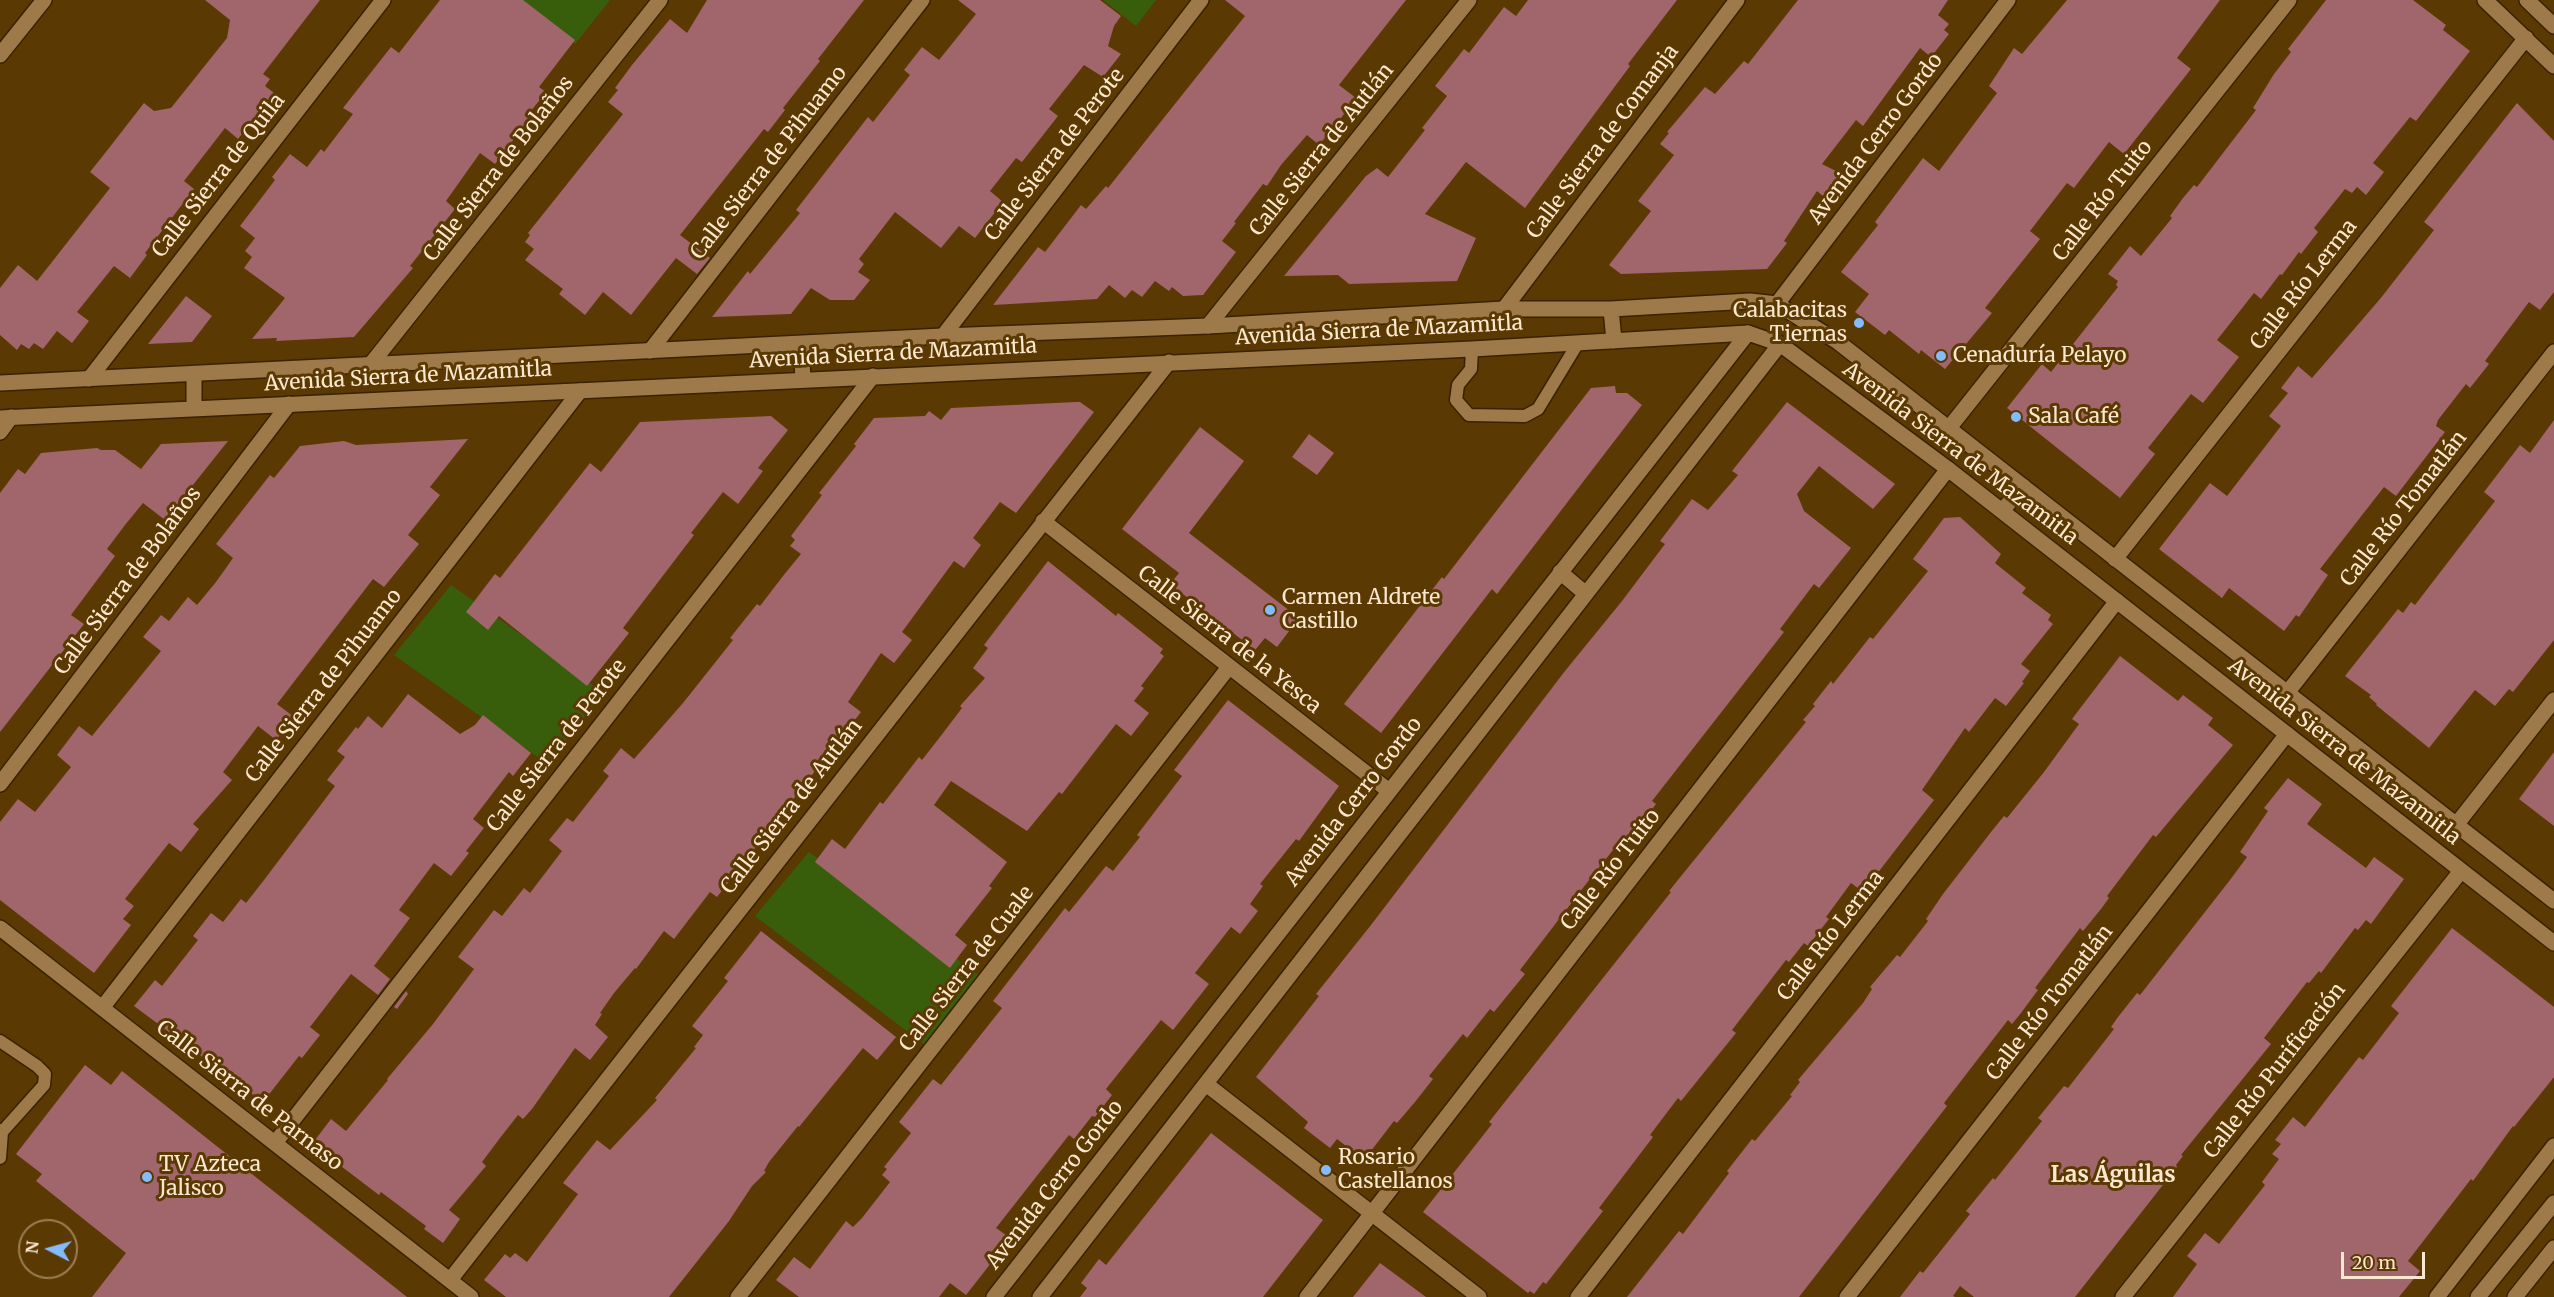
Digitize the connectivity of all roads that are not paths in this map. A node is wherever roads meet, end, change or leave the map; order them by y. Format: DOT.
graph roads {
  1 [pos="44,0"];
  2 [pos="382,0"];
  3 [pos="660,0"];
  4 [pos="922,0"];
  5 [pos="1201,0"];
  6 [pos="1469,0"];
  7 [pos="1737,0"];
  8 [pos="2008,0"];
  9 [pos="2289,0"];
  10 [pos="2485,0"];
  11 [pos="2527,0"];
  12 [pos="2554,26"];
  13 [pos="2526,38"];
  14 [pos="0,55"];
  15 [pos="2554,66"];
  16 [pos="1777,304"];
  17 [pos="1504,309"];
  18 [pos="1611,309"];
  19 [pos="1208,327"];
  20 [pos="1748,333"];
  21 [pos="943,336"];
  22 [pos="1614,340"];
  23 [pos="1578,343"];
  24 [pos="801,344"];
  25 [pos="1780,344"];
  26 [pos="1472,349"];
  27 [pos="650,351"];
  28 [pos="2554,352"];
  29 [pos="1169,362"];
  30 [pos="372,364"];
  31 [pos="194,375"];
  32 [pos="873,376"];
  33 [pos="89,379"];
  34 [pos="803,379"];
  35 [pos="0,383"];
  36 [pos="580,391"];
  37 [pos="289,404"];
  38 [pos="194,408"];
  39 [pos="6,417"];
  40 [pos="1949,428"];
  41 [pos="0,432"];
  42 [pos="1948,469"];
  43 [pos="2023,486"];
  44 [pos="2002,511"];
  45 [pos="1043,521"];
  46 [pos="2115,559"];
  47 [pos="1560,572"];
  48 [pos="1586,594"];
  49 [pos="2117,601"];
  50 [pos="1229,667"];
  51 [pos="2287,693"];
  52 [pos="2554,699"];
  53 [pos="2287,734"];
  54 [pos="0,784"];
  55 [pos="1389,791"];
  56 [pos="2456,825"];
  57 [pos="2461,871"];
  58 [pos="2554,901"];
  59 [pos="0,928"];
  60 [pos="2554,943"];
  61 [pos="102,1008"];
  62 [pos="0,1041"];
  63 [pos="1206,1084"];
  64 [pos="1,1131"];
  65 [pos="275,1143"];
  66 [pos="2554,1146"];
  67 [pos="0,1158"];
  68 [pos="2554,1203"];
  69 [pos="1372,1213"];
  70 [pos="2554,1248"];
  71 [pos="450,1280"];
  72 [pos="471,1297"];
  73 [pos="738,1297"];
  74 [pos="994,1297"];
  75 [pos="1040,1297"];
  76 [pos="1307,1297"];
  77 [pos="1479,1297"];
  78 [pos="1578,1297"];
  79 [pos="1847,1297"];
  80 [pos="2122,1297"];
  81 [pos="2437,1297"];
  82 [pos="2478,1297"];
  83 [pos="2516,1297"];
  1 -- 14 [label="street"];
  2 -- 33 [label="street, Calle Sierra de Quila"];
  3 -- 30 [label="street, Calle Sierra de Bolaños"];
  4 -- 27 [label="street, Calle Sierra de Pihuamo"];
  5 -- 21 [label="street, Calle Sierra de Perote"];
  6 -- 19 [label="street, Calle Sierra de Autlán"];
  7 -- 17 [label="street, Calle Sierra de Comanja"];
  8 -- 16 [label="street, Avenida Cerro Gordo"];
  9 -- 40 [label="street, Calle Río Tuito"];
  10 -- 13 [label="street"];
  11 -- 12 [label="street"];
  13 -- 15 [label="street"];
  13 -- 46 [label="street, Calle Río Lerma"];
  16 -- 18 [label="street, Avenida Sierra de Mazamitla"];
  16 -- 40 [label="street, Avenida Sierra de Mazamitla"];
  17 -- 18 [label="street, Avenida Sierra de Mazamitla"];
  17 -- 19 [label="street, Avenida Sierra de Mazamitla"];
  18 -- 22 [label="street"];
  19 -- 21 [label="street, Avenida Sierra de Mazamitla"];
  20 -- 22 [label="street, Avenida Sierra de Mazamitla"];
  20 -- 25 [label="street, Avenida Sierra de Mazamitla"];
  20 -- 47 [label="street, Avenida Cerro Gordo"];
  21 -- 24 [label="street, Avenida Sierra de Mazamitla"];
  22 -- 23 [label="street, Avenida Sierra de Mazamitla"];
  23 -- 26 [label="street, Avenida Sierra de Mazamitla"];
  23 -- 26 [label="lane"];
  24 -- 27 [label="street, Avenida Sierra de Mazamitla"];
  24 -- 34 [label="street"];
  25 -- 42 [label="street, Avenida Sierra de Mazamitla"];
  25 -- 48 [label="street"];
  26 -- 29 [label="street, Avenida Sierra de Mazamitla"];
  27 -- 30 [label="street, Avenida Sierra de Mazamitla"];
  28 -- 51 [label="street, Calle Río Tomatlán"];
  29 -- 32 [label="street, Avenida Sierra de Mazamitla"];
  29 -- 45 [label="street, Calle Sierra de Autlán"];
  30 -- 31 [label="street, Avenida Sierra de Mazamitla"];
  31 -- 33 [label="street, Avenida Sierra de Mazamitla"];
  31 -- 38 [label="street"];
  32 -- 34 [label="street, Avenida Sierra de Mazamitla"];
  32 -- 65 [label="street, Calle Sierra de Perote"];
  33 -- 35 [label="street, Avenida Sierra de Mazamitla"];
  34 -- 36 [label="street, Avenida Sierra de Mazamitla"];
  36 -- 37 [label="street, Avenida Sierra de Mazamitla"];
  36 -- 61 [label="street, Calle Sierra de Pihuamo"];
  37 -- 38 [label="street, Avenida Sierra de Mazamitla"];
  37 -- 54 [label="street, Calle Sierra de Bolaños"];
  38 -- 39 [label="street, Avenida Sierra de Mazamitla"];
  39 -- 41 [label="street"];
  40 -- 43 [label="street, Avenida Sierra de Mazamitla"];
  42 -- 44 [label="street, Avenida Sierra de Mazamitla"];
  42 -- 69 [label="street, Calle Río Tuito"];
  43 -- 44 [label="street"];
  43 -- 46 [label="street, Avenida Sierra de Mazamitla"];
  44 -- 49 [label="street, Avenida Sierra de Mazamitla"];
  45 -- 50 [label="street, Calle Sierra de la Yesca"];
  45 -- 71 [label="street, Calle Sierra de Autlán"];
  46 -- 51 [label="street, Avenida Sierra de Mazamitla"];
  47 -- 48 [label="street"];
  47 -- 55 [label="street, Avenida Cerro Gordo"];
  48 -- 63 [label="street"];
  49 -- 53 [label="street, Avenida Sierra de Mazamitla"];
  49 -- 78 [label="street, Calle Río Lerma"];
  50 -- 55 [label="street, Calle Sierra de la Yesca"];
  50 -- 73 [label="street, Calle Sierra de Cuale"];
  51 -- 56 [label="street, Avenida Sierra de Mazamitla"];
  52 -- 56 [label="street"];
  53 -- 57 [label="street, Avenida Sierra de Mazamitla"];
  53 -- 79 [label="street, Calle Río Tomatlán"];
  55 -- 74 [label="street, Avenida Cerro Gordo"];
  56 -- 58 [label="street, Avenida Sierra de Mazamitla"];
  57 -- 60 [label="street, Avenida Sierra de Mazamitla"];
  57 -- 80 [label="street, Calle Río Purificación"];
  59 -- 61 [label="street, Calle Sierra de Parnaso"];
  61 -- 65 [label="street, Calle Sierra de Parnaso"];
  62 -- 64 [label="lane"];
  63 -- 69 [label="street"];
  63 -- 75 [label="street"];
  64 -- 67 [label="lane"];
  65 -- 71 [label="street, Calle Sierra de Parnaso"];
  66 -- 81 [label="street"];
  68 -- 82 [label="street"];
  69 -- 76 [label="street, Calle Río Tuito"];
  69 -- 77 [label="street"];
  70 -- 83 [label="street"];
  71 -- 72 [label="street, Calle Sierra de Parnaso"];
}
